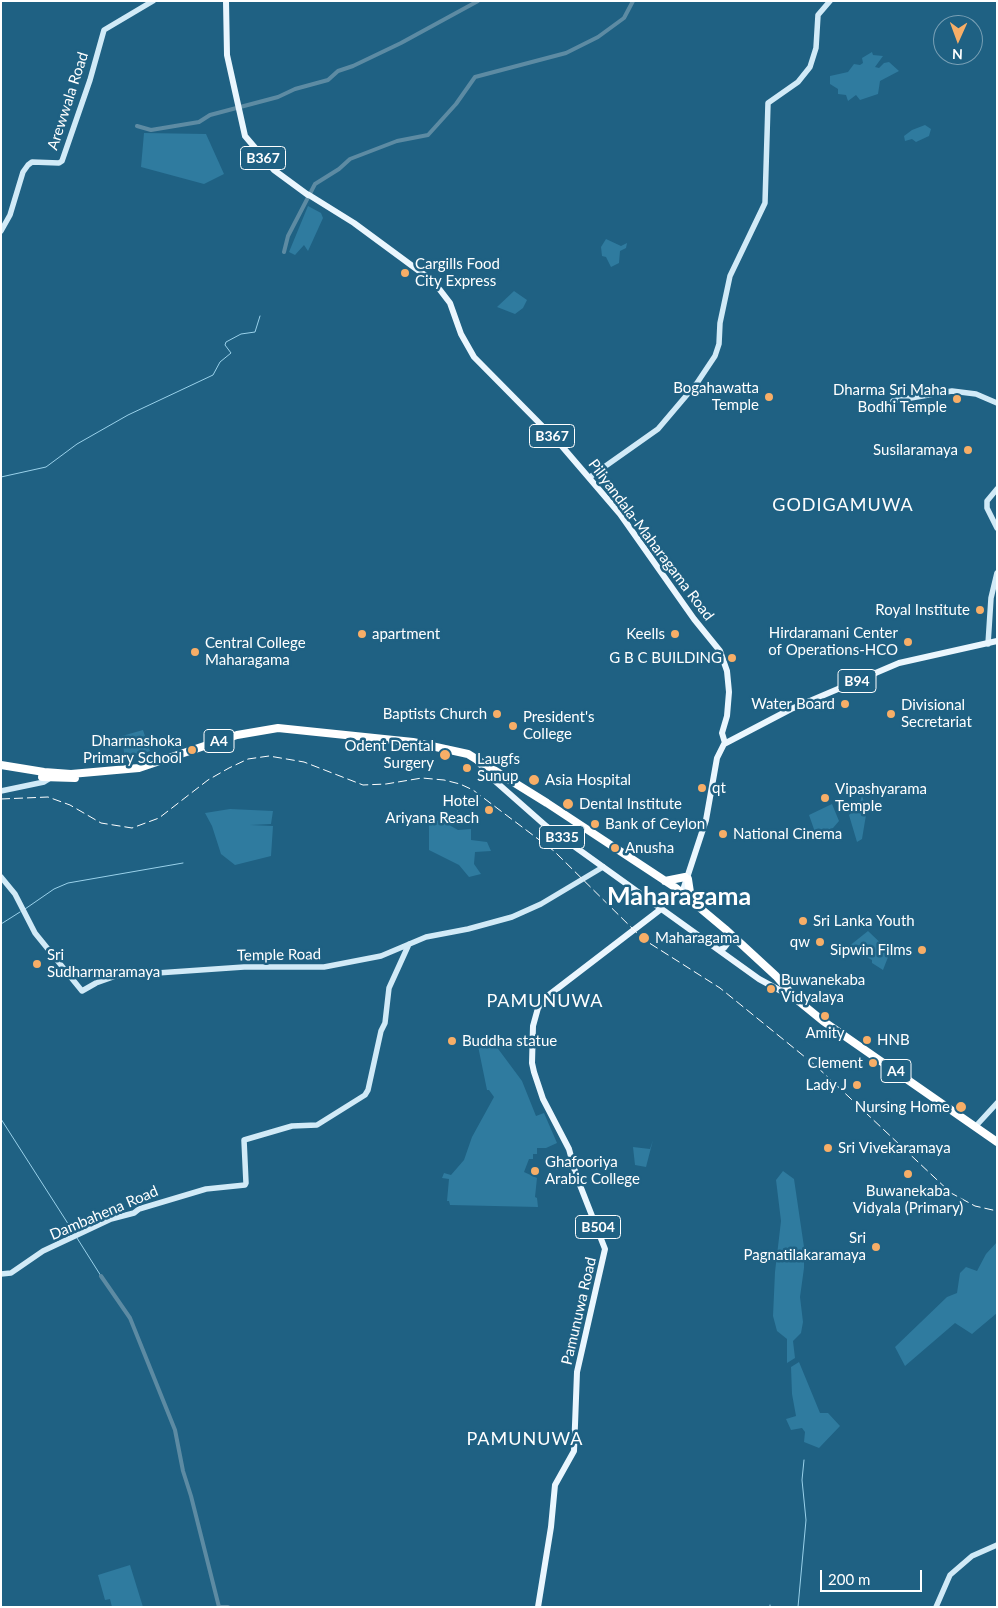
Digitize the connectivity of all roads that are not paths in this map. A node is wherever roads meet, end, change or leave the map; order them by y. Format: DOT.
graph roads {
  1 [pos="152,1"];
  2 [pos="226,1"];
  3 [pos="830,1"];
  4 [pos="1,231"];
  5 [pos="893,401"];
  6 [pos="997,403"];
  7 [pos="590,477"];
  8 [pos="997,489"];
  9 [pos="997,528"];
  10 [pos="997,574"];
  11 [pos="997,641"];
  12 [pos="988,644"];
  13 [pos="724,725"];
  14 [pos="732,739"];
  15 [pos="725,743"];
  16 [pos="474,758"];
  17 [pos="1,765"];
  18 [pos="1,770"];
  19 [pos="501,774"];
  20 [pos="53,776"];
  21 [pos="495,781"];
  22 [pos="1,791"];
  23 [pos="603,868"];
  24 [pos="687,876"];
  25 [pos="1,877"];
  26 [pos="665,881"];
  27 [pos="679,891"];
  28 [pos="691,899"];
  29 [pos="662,909"];
  30 [pos="728,931"];
  31 [pos="409,944"];
  32 [pos="719,950"];
  33 [pos="796,999"];
  34 [pos="997,1103"];
  35 [pos="975,1127"];
  36 [pos="997,1142"];
  37 [pos="1,1274"];
  38 [pos="997,1545"];
  39 [pos="538,1607"];
  40 [pos="936,1607"];
  1 -- 4 [label="street, Arewwala Road"];
  2 -- 7 [label="main road, Piliyandala-Maharagama Road / B367"];
  3 -- 7 [label="street"];
  5 -- 6 [label="street"];
  7 -- 13 [label="main road, Piliyandala-Maharagama Road / B367"];
  8 -- 9 [label="street"];
  10 -- 12 [label="street"];
  11 -- 12 [label="main road, B94"];
  12 -- 14 [label="main road, B94"];
  13 -- 14 [label="main road"];
  13 -- 15 [label="main road, Piliyandala-Maharagama Road / B367"];
  14 -- 15 [label="main road, B94"];
  15 -- 24 [label="main road"];
  16 -- 19 [label="highway, A4"];
  16 -- 20 [label="highway, A4"];
  16 -- 21 [label="main road, B335"];
  17 -- 20 [label="highway, A4"];
  18 -- 20 [label="highway, A4"];
  19 -- 21 [label="main road"];
  19 -- 26 [label="highway, A4"];
  20 -- 22 [label="street"];
  21 -- 23 [label="main road, B335"];
  23 -- 29 [label="main road, B335"];
  23 -- 31 [label="street, Temple Road"];
  24 -- 26 [label="highway"];
  24 -- 27 [label="main road"];
  24 -- 28 [label="highway"];
  25 -- 31 [label="street, Temple Road"];
  26 -- 27 [label="highway, A4"];
  27 -- 28 [label="highway, A4"];
  28 -- 30 [label="highway, A4"];
  29 -- 32 [label="main road, B335"];
  29 -- 39 [label="main road, Pamunuwa Road / B504"];
  30 -- 32 [label="main road"];
  30 -- 33 [label="highway, A4"];
  31 -- 37 [label="street, Dambahena Road"];
  32 -- 33 [label="main road, B335"];
  33 -- 35 [label="highway, A4"];
  34 -- 35 [label="street"];
  35 -- 36 [label="highway, A4"];
  38 -- 40 [label="street"];
}
